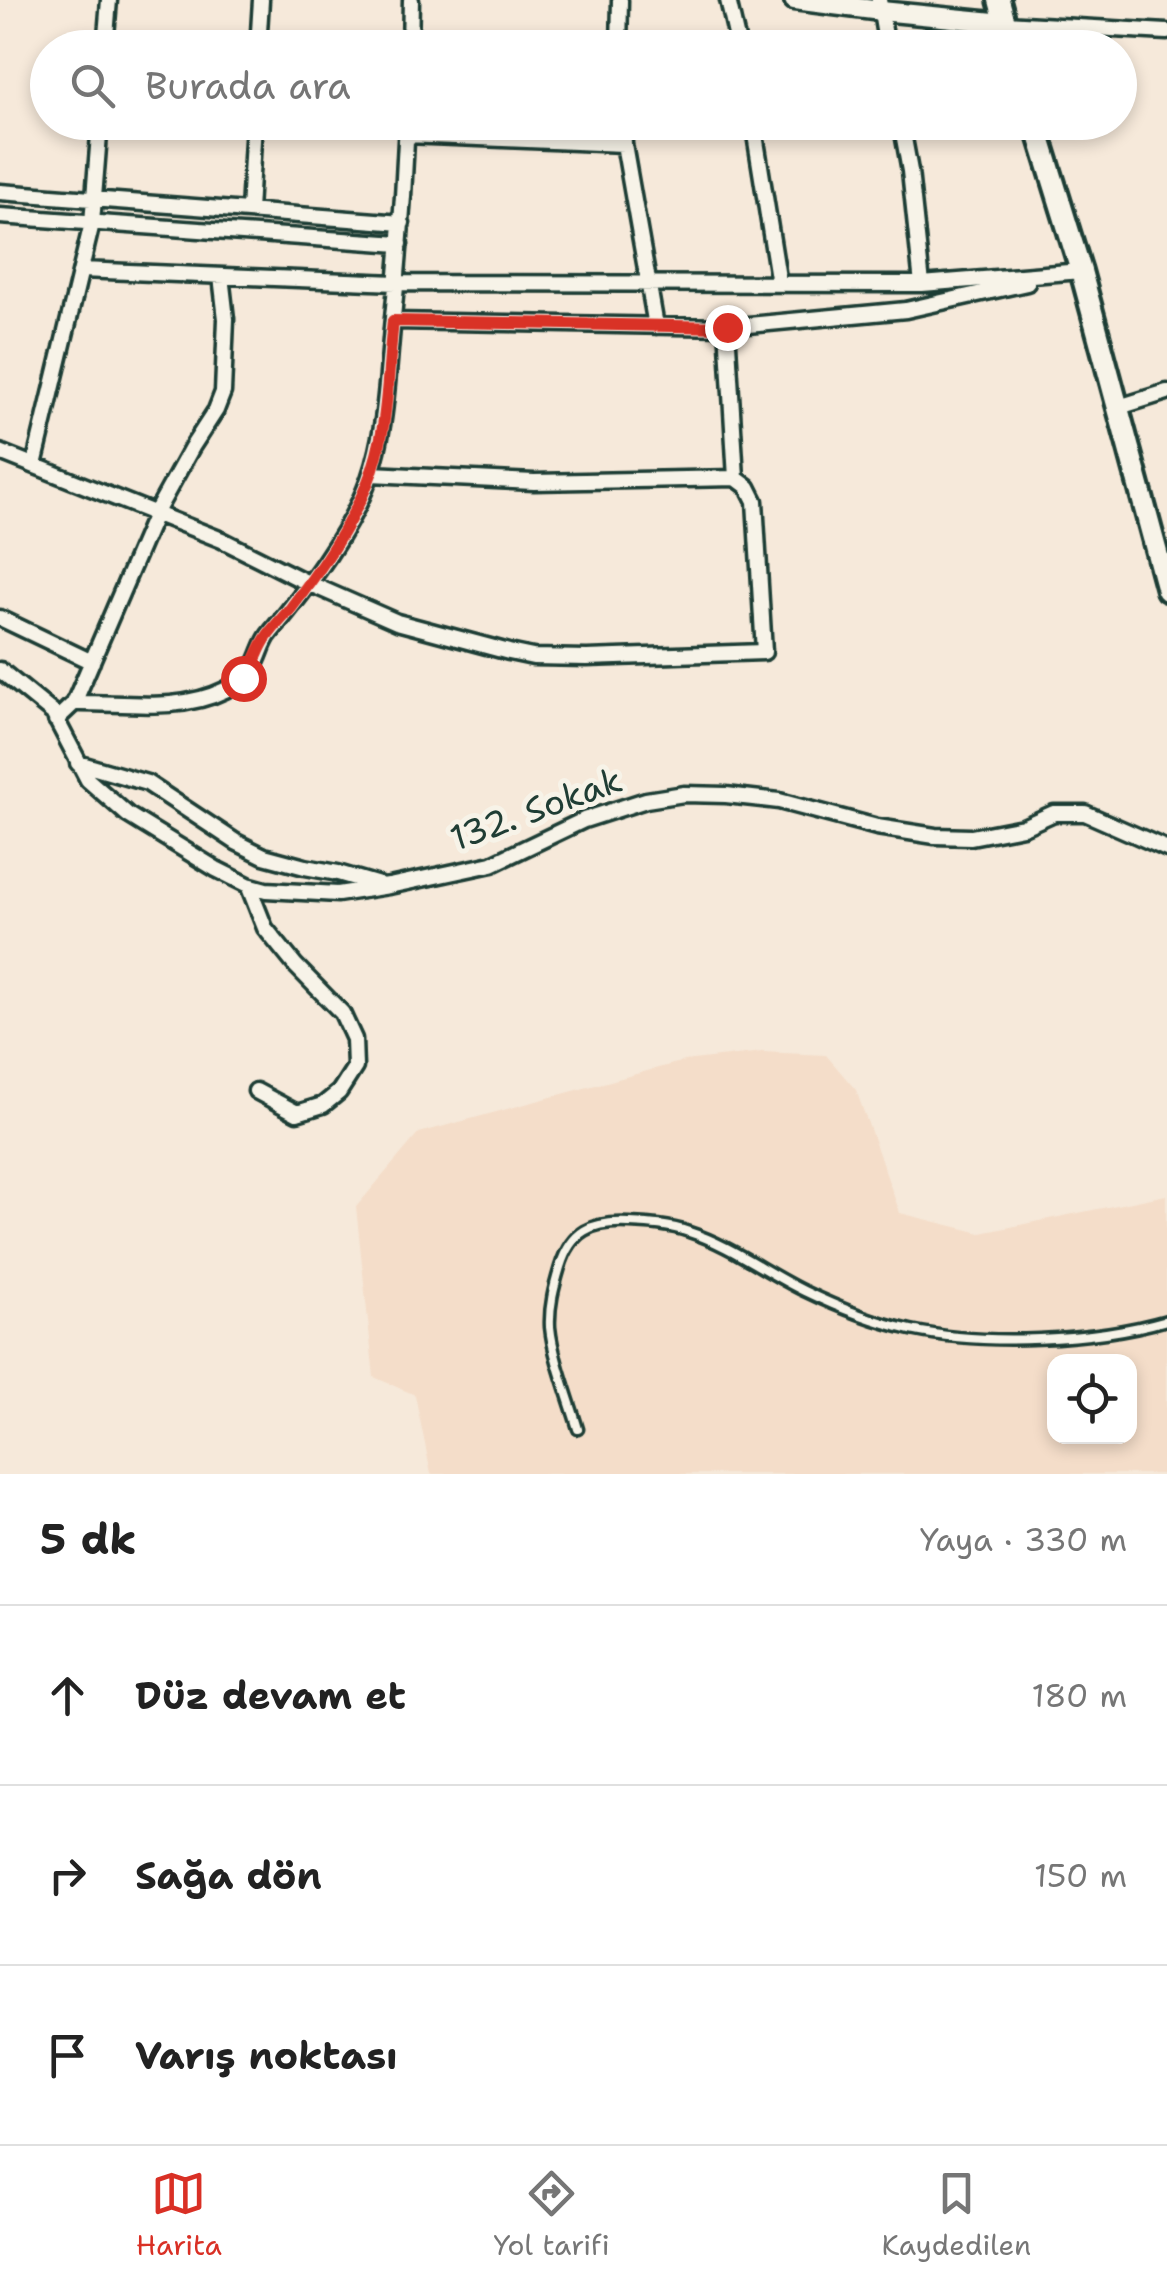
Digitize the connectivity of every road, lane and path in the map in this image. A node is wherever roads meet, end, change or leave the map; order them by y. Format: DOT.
graph roads {
  1 [pos="109,0"];
  2 [pos="261,0"];
  3 [pos="411,0"];
  4 [pos="620,0"];
  5 [pos="728,0"];
  6 [pos="795,0"];
  7 [pos="998,0"];
  8 [pos="880,6"];
  9 [pos="1004,23"];
  10 [pos="107,30"];
  11 [pos="259,30"];
  12 [pos="410,30"];
  13 [pos="619,30"];
  14 [pos="735,30"];
  15 [pos="1006,30"];
  16 [pos="1131,30"];
  17 [pos="1137,30"];
  18 [pos="1167,32"];
  19 [pos="99,140"];
  20 [pos="253,140"];
  21 [pos="406,140"];
  22 [pos="566,140"];
  23 [pos="624,140"];
  24 [pos="756,140"];
  25 [pos="904,140"];
  26 [pos="1041,140"];
  27 [pos="624,144"];
  28 [pos="0,192"];
  29 [pos="94,200"];
  30 [pos="249,211"];
  31 [pos="0,216"];
  32 [pos="402,222"];
  33 [pos="92,223"];
  34 [pos="400,244"];
  35 [pos="81,270"];
  36 [pos="1081,271"];
  37 [pos="221,276"];
  38 [pos="396,284"];
  39 [pos="649,284"];
  40 [pos="780,284"];
  41 [pos="922,284"];
  42 [pos="393,321"];
  43 [pos="656,326"];
  44 [pos="727,327"];
  45 [pos="1167,392"];
  46 [pos="1119,407"];
  47 [pos="0,452"];
  48 [pos="34,465"];
  49 [pos="371,474"];
  50 [pos="736,478"];
  51 [pos="155,514"];
  52 [pos="308,583"];
  53 [pos="1167,590"];
  54 [pos="0,618"];
  55 [pos="92,662"];
  56 [pos="0,670"];
  57 [pos="74,704"];
  58 [pos="56,720"];
  59 [pos="78,762"];
  60 [pos="1167,849"];
  61 [pos="248,885"];
  62 [pos="389,886"];
  63 [pos="256,1092"];
  64 [pos="1167,1320"];
  65 [pos="578,1430"];
  1 -- 10 [label="street"];
  2 -- 11 [label="street"];
  3 -- 12 [label="street"];
  4 -- 13 [label="street"];
  5 -- 14 [label="street"];
  6 -- 8 [label="street"];
  7 -- 9 [label="main road"];
  8 -- 9 [label="street"];
  9 -- 15 [label="main road"];
  9 -- 16 [label="street"];
  17 -- 18 [label="street"];
  19 -- 29 [label="street"];
  20 -- 30 [label="street"];
  21 -- 32 [label="street"];
  22 -- 27 [label="street"];
  23 -- 27 [label="street"];
  24 -- 40 [label="street"];
  25 -- 41 [label="street"];
  26 -- 36 [label="main road"];
  27 -- 39 [label="street"];
  28 -- 29 [label="street"];
  29 -- 30 [label="street"];
  29 -- 33 [label="street"];
  30 -- 32 [label="street"];
  31 -- 33 [label="street"];
  32 -- 34 [label="street"];
  33 -- 34 [label="street"];
  33 -- 35 [label="street"];
  34 -- 38 [label="street"];
  35 -- 37 [label="street"];
  35 -- 48 [label="street"];
  36 -- 41 [label="street"];
  36 -- 44 [label="street"];
  36 -- 46 [label="main road"];
  37 -- 38 [label="street"];
  37 -- 51 [label="street"];
  38 -- 39 [label="street"];
  38 -- 42 [label="street"];
  39 -- 40 [label="street"];
  39 -- 43 [label="street"];
  40 -- 41 [label="street"];
  42 -- 43 [label="street"];
  42 -- 49 [label="street"];
  43 -- 44 [label="street"];
  44 -- 50 [label="street"];
  45 -- 46 [label="street"];
  46 -- 53 [label="main road"];
  47 -- 48 [label="street"];
  48 -- 51 [label="street"];
  49 -- 50 [label="street"];
  49 -- 52 [label="street"];
  50 -- 52 [label="street"];
  51 -- 52 [label="street"];
  51 -- 55 [label="street"];
  52 -- 57 [label="street"];
  54 -- 55 [label="street"];
  55 -- 57 [label="street"];
  56 -- 58 [label="street, 132. Sokak"];
  57 -- 58 [label="street"];
  58 -- 59 [label="street, 132. Sokak"];
  59 -- 61 [label="street, 132. Sokak"];
  59 -- 62 [label="street"];
  60 -- 62 [label="street, 132. Sokak"];
  61 -- 62 [label="street, 132. Sokak"];
  61 -- 63 [label="street"];
  64 -- 65 [label="lane"];
}
